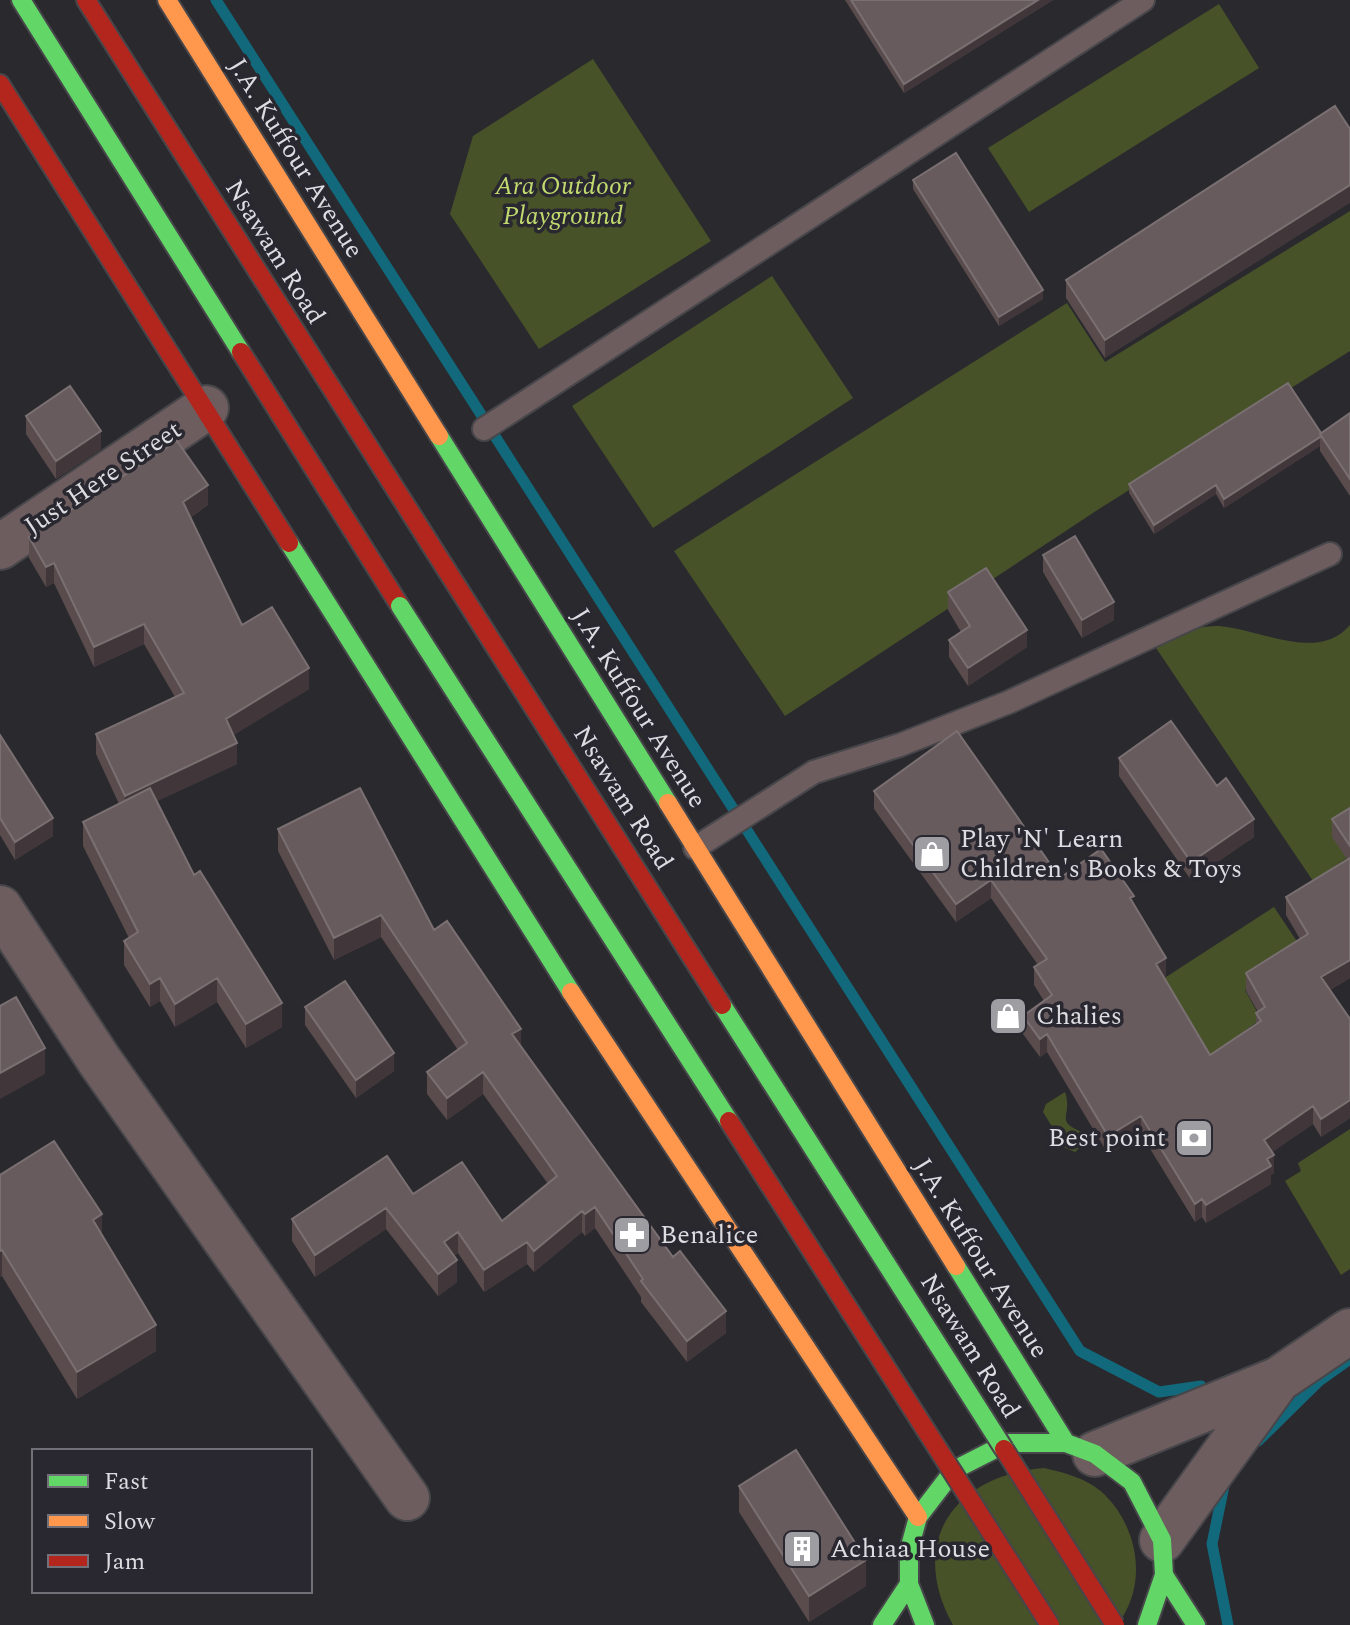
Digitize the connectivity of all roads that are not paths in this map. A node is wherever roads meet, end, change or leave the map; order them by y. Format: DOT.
graph roads {
  1 [pos="21,0"];
  2 [pos="86,0"];
  3 [pos="167,0"];
  4 [pos="1143,0"];
  5 [pos="0,84"];
  6 [pos="206,408"];
  7 [pos="484,429"];
  8 [pos="0,547"];
  9 [pos="1330,554"];
  10 [pos="695,848"];
  11 [pos="0,908"];
  12 [pos="1350,1331"];
  13 [pos="1279,1379"];
  14 [pos="1081,1448"];
  15 [pos="407,1498"];
  16 [pos="918,1517"];
  17 [pos="1163,1557"];
  18 [pos="909,1584"];
  19 [pos="882,1625"];
  20 [pos="925,1625"];
  21 [pos="1050,1625"];
  22 [pos="1115,1625"];
  23 [pos="1147,1625"];
  24 [pos="1196,1625"];
  1 -- 21 [label="main road, bridge"];
  2 -- 22 [label="main road, Nsawam Road, bridge"];
  3 -- 10 [label="main road, J.A. Kuffour Avenue"];
  4 -- 7 [label="lane"];
  5 -- 6 [label="main road"];
  6 -- 8 [label="street, Just Here Street"];
  6 -- 16 [label="main road"];
  9 -- 10 [label="lane"];
  10 -- 14 [label="main road, J.A. Kuffour Avenue"];
  11 -- 15 [label="street"];
  12 -- 13 [label="street"];
  13 -- 14 [label="street"];
  13 -- 17 [label="street"];
  14 -- 16 [label="main road"];
  14 -- 17 [label="main road"];
  16 -- 18 [label="main road"];
  17 -- 23 [label="main road"];
  17 -- 24 [label="main road"];
  18 -- 19 [label="main road"];
  18 -- 20 [label="main road"];
}
